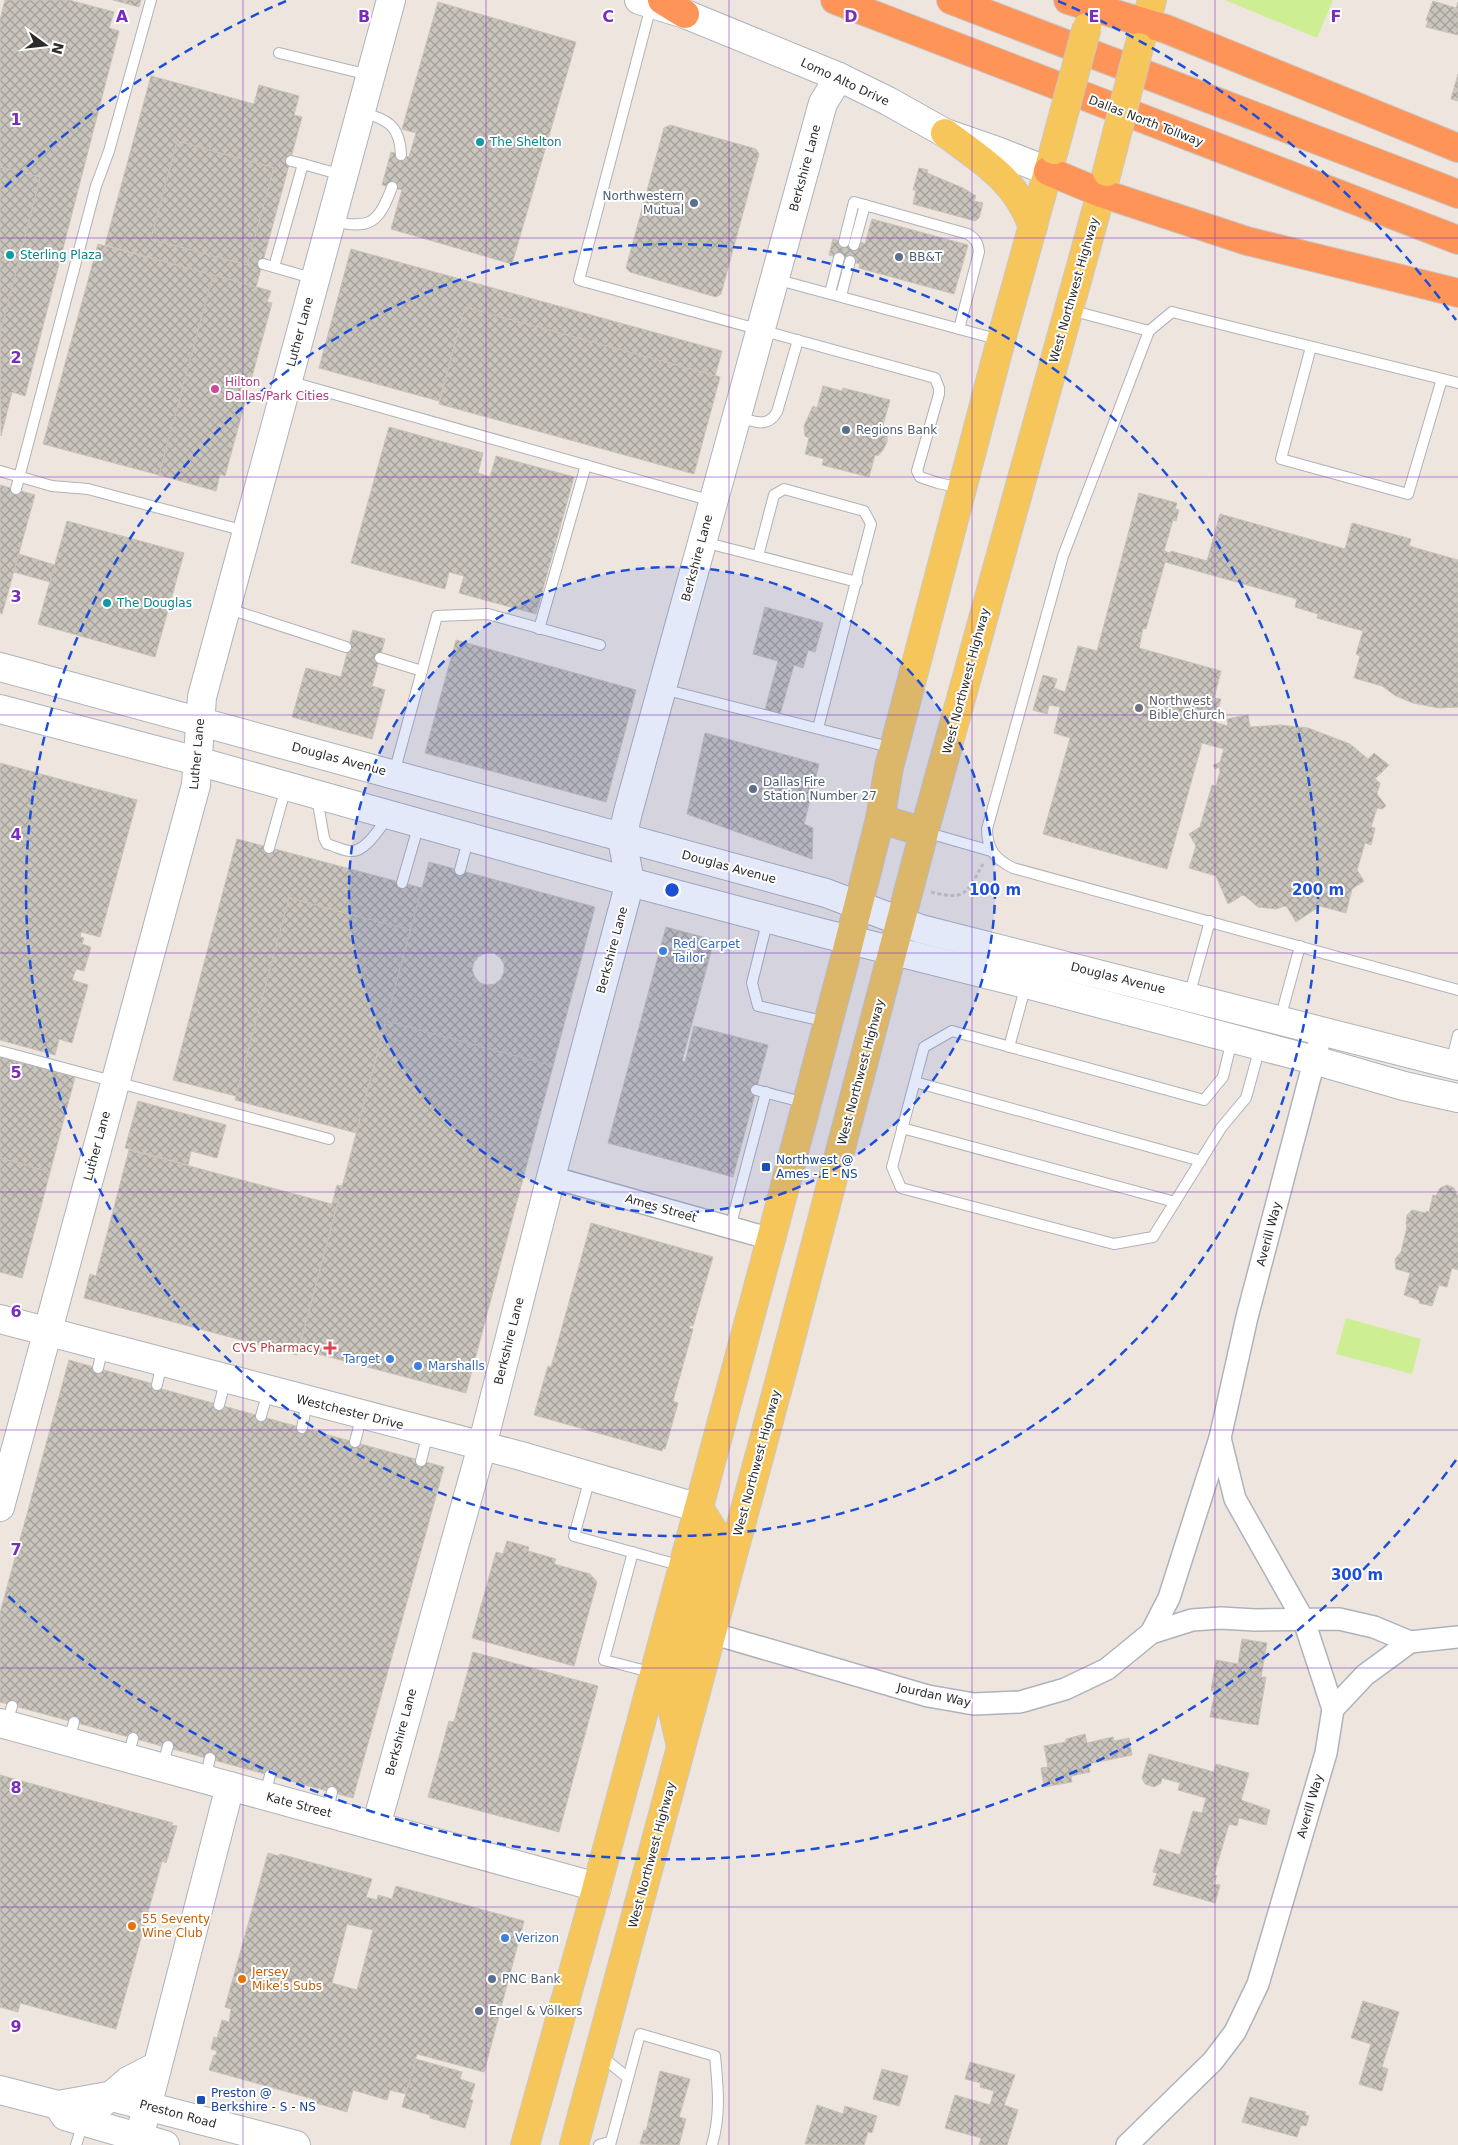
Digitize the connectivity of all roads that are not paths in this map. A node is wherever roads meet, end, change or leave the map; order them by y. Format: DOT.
graph roads {
  1 [pos="151,0"];
  2 [pos="391,0"];
  3 [pos="835,0"];
  4 [pos="951,0"];
  5 [pos="651,2"];
  6 [pos="1085,9"];
  7 [pos="685,14"];
  8 [pos="1146,23"];
  9 [pos="279,53"];
  10 [pos="370,75"];
  11 [pos="839,77"];
  12 [pos="360,112"];
  13 [pos="945,133"];
  14 [pos="1458,148"];
  15 [pos="401,155"];
  16 [pos="1051,160"];
  17 [pos="290,161"];
  18 [pos="303,164"];
  19 [pos="343,176"];
  20 [pos="1104,182"];
  21 [pos="392,187"];
  22 [pos="1458,194"];
  23 [pos="865,205"];
  24 [pos="331,221"];
  25 [pos="1033,226"];
  26 [pos="1458,240"];
  27 [pos="844,242"];
  28 [pos="854,245"];
  29 [pos="839,258"];
  30 [pos="850,261"];
  31 [pos="262,264"];
  32 [pos="274,267"];
  33 [pos="774,278"];
  34 [pos="315,279"];
  35 [pos="830,293"];
  36 [pos="1458,293"];
  37 [pos="841,296"];
  38 [pos="1068,310"];
  39 [pos="959,328"];
  40 [pos="760,330"];
  41 [pos="1149,331"];
  42 [pos="798,340"];
  43 [pos="1001,340"];
  44 [pos="1311,347"];
  45 [pos="1442,379"];
  46 [pos="287,380"];
  47 [pos="1458,383"];
  48 [pos="736,417"];
  49 [pos="586,465"];
  50 [pos="0,471"];
  51 [pos="19,477"];
  52 [pos="962,488"];
  53 [pos="16,490"];
  54 [pos="713,501"];
  55 [pos="246,531"];
  56 [pos="702,542"];
  57 [pos="758,556"];
  58 [pos="857,582"];
  59 [pos="225,608"];
  60 [pos="539,629"];
  61 [pos="600,645"];
  62 [pos="346,647"];
  63 [pos="380,658"];
  64 [pos="0,667"];
  65 [pos="422,671"];
  66 [pos="661,688"];
  67 [pos="0,709"];
  68 [pos="200,720"];
  69 [pos="818,728"];
  70 [pos="894,748"];
  71 [pos="197,761"];
  72 [pos="394,774"];
  73 [pos="430,784"];
  74 [pos="286,786"];
  75 [pos="317,794"];
  76 [pos="480,798"];
  77 [pos="390,815"];
  78 [pos="880,819"];
  79 [pos="419,823"];
  80 [pos="924,832"];
  81 [pos="469,836"];
  82 [pos="622,838"];
  83 [pos="269,848"];
  84 [pos="991,851"];
  85 [pos="460,870"];
  86 [pos="630,882"];
  87 [pos="402,883"];
  88 [pos="857,906"];
  89 [pos="768,918"];
  90 [pos="1210,920"];
  91 [pos="901,922"];
  92 [pos="849,940"];
  93 [pos="1300,946"];
  94 [pos="893,950"];
  95 [pos="1026,984"];
  96 [pos="1458,990"];
  97 [pos="1189,996"];
  98 [pos="1280,1020"];
  99 [pos="827,1022"];
  100 [pos="1322,1031"];
  101 [pos="1458,1035"];
  102 [pos="1232,1040"];
  103 [pos="1009,1047"];
  104 [pos="1260,1047"];
  105 [pos="0,1050"];
  106 [pos="1314,1060"];
  107 [pos="1454,1065"];
  108 [pos="114,1082"];
  109 [pos="915,1082"];
  110 [pos="1458,1098"];
  111 [pos="806,1103"];
  112 [pos="902,1128"];
  113 [pos="329,1139"];
  114 [pos="1201,1161"];
  115 [pos="551,1177"];
  116 [pos="1175,1202"];
  117 [pos="730,1228"];
  118 [pos="771,1239"];
  119 [pos="0,1319"];
  120 [pos="47,1331"];
  121 [pos="226,1379"];
  122 [pos="307,1401"];
  123 [pos="219,1405"];
  124 [pos="362,1415"];
  125 [pos="302,1428"];
  126 [pos="428,1432"];
  127 [pos="1220,1438"];
  128 [pos="355,1442"];
  129 [pos="482,1446"];
  130 [pos="421,1461"];
  131 [pos="591,1477"];
  132 [pos="0,1507"];
  133 [pos="699,1508"];
  134 [pos="633,1552"];
  135 [pos="683,1566"];
  136 [pos="1304,1621"];
  137 [pos="1151,1633"];
  138 [pos="711,1634"];
  139 [pos="1458,1637"];
  140 [pos="1410,1642"];
  141 [pos="654,1673"];
  142 [pos="1334,1709"];
  143 [pos="6,1718"];
  144 [pos="681,1746"];
  145 [pos="215,1775"];
  146 [pos="376,1826"];
  147 [pos="597,1887"];
  148 [pos="598,2054"];
  149 [pos="157,2066"];
  150 [pos="627,2077"];
  151 [pos="0,2090"];
  152 [pos="108,2096"];
  153 [pos="58,2105"];
  154 [pos="148,2106"];
  155 [pos="80,2134"];
  156 [pos="147,2143"];
  157 [pos="606,2144"];
  158 [pos="296,2145"];
  159 [pos="525,2145"];
  160 [pos="574,2145"];
  161 [pos="712,2145"];
  162 [pos="1127,2145"];
  1 -- 51 [label="lane"];
  2 -- 10 [label="street, Luther Lane"];
  3 -- 26 [label="highway, Dallas North Tollway"];
  4 -- 22 [label="highway"];
  5 -- 7 [label="highway"];
  5 -- 40 [label="lane"];
  6 -- 8 [label="highway"];
  6 -- 16 [label="main road, bridge"];
  7 -- 11 [label="street, Lomo Alto Drive"];
  8 -- 14 [label="highway"];
  8 -- 20 [label="main road, West Northwest Highway, bridge"];
  9 -- 10 [label="lane"];
  10 -- 12 [label="street, Luther Lane"];
  11 -- 13 [label="street, Lomo Alto Drive"];
  11 -- 33 [label="street, Berkshire Lane"];
  12 -- 15 [label="lane"];
  12 -- 19 [label="street, Luther Lane"];
  13 -- 16 [label="street, Lomo Alto Drive"];
  13 -- 25 [label="main road"];
  16 -- 20 [label="highway"];
  16 -- 25 [label="main road"];
  17 -- 18 [label="lane"];
  18 -- 19 [label="lane"];
  18 -- 32 [label="lane"];
  19 -- 24 [label="street, Luther Lane"];
  20 -- 36 [label="highway"];
  20 -- 38 [label="main road, West Northwest Highway"];
  21 -- 24 [label="lane"];
  23 -- 27 [label="lane"];
  23 -- 28 [label="lane"];
  23 -- 39 [label="lane"];
  24 -- 34 [label="street, Luther Lane"];
  25 -- 43 [label="main road"];
  29 -- 35 [label="lane"];
  30 -- 37 [label="lane"];
  31 -- 32 [label="lane"];
  32 -- 34 [label="lane"];
  33 -- 35 [label="lane"];
  33 -- 40 [label="street, Berkshire Lane"];
  34 -- 46 [label="street, Luther Lane"];
  35 -- 37 [label="lane"];
  37 -- 39 [label="lane"];
  38 -- 41 [label="lane"];
  38 -- 80 [label="main road, West Northwest Highway"];
  39 -- 43 [label="lane"];
  40 -- 42 [label="lane"];
  40 -- 48 [label="street, Berkshire Lane"];
  41 -- 44 [label="lane"];
  41 -- 84 [label="lane"];
  42 -- 48 [label="lane"];
  42 -- 52 [label="lane"];
  43 -- 52 [label="main road"];
  44 -- 45 [label="lane"];
  44 -- 45 [label="lane"];
  45 -- 47 [label="lane"];
  46 -- 49 [label="lane"];
  46 -- 55 [label="street, Luther Lane"];
  48 -- 54 [label="street, Berkshire Lane"];
  49 -- 54 [label="lane"];
  49 -- 60 [label="lane"];
  50 -- 51 [label="lane"];
  51 -- 53 [label="lane"];
  51 -- 55 [label="lane"];
  52 -- 70 [label="main road"];
  54 -- 56 [label="street, Berkshire Lane"];
  55 -- 59 [label="street, Luther Lane"];
  56 -- 57 [label="lane"];
  56 -- 66 [label="street, Berkshire Lane"];
  57 -- 58 [label="lane"];
  57 -- 58 [label="lane"];
  58 -- 69 [label="lane"];
  59 -- 62 [label="lane"];
  59 -- 68 [label="street, Luther Lane"];
  60 -- 61 [label="lane"];
  60 -- 65 [label="lane"];
  63 -- 65 [label="lane"];
  64 -- 68 [label="street, Douglas Avenue"];
  65 -- 72 [label="lane"];
  66 -- 69 [label="lane"];
  66 -- 82 [label="street, Berkshire Lane"];
  67 -- 71 [label="street"];
  68 -- 71 [label="street, Luther Lane"];
  68 -- 72 [label="street, Douglas Avenue"];
  69 -- 70 [label="lane"];
  70 -- 78 [label="main road"];
  71 -- 74 [label="street"];
  71 -- 108 [label="street, Luther Lane"];
  72 -- 73 [label="street, Douglas Avenue"];
  73 -- 76 [label="street, Douglas Avenue"];
  73 -- 79 [label="street"];
  74 -- 75 [label="street"];
  74 -- 83 [label="lane"];
  75 -- 77 [label="street"];
  75 -- 77 [label="lane"];
  76 -- 81 [label="street"];
  76 -- 82 [label="street, Douglas Avenue"];
  77 -- 79 [label="street"];
  78 -- 80 [label="main road"];
  78 -- 88 [label="main road"];
  79 -- 81 [label="street"];
  79 -- 87 [label="lane"];
  80 -- 84 [label="lane"];
  80 -- 91 [label="main road, West Northwest Highway"];
  81 -- 85 [label="lane"];
  81 -- 86 [label="street"];
  82 -- 86 [label="street, Berkshire Lane"];
  82 -- 88 [label="street, Douglas Avenue"];
  84 -- 90 [label="lane"];
  86 -- 89 [label="street"];
  86 -- 115 [label="street, Berkshire Lane"];
  88 -- 91 [label="street, Douglas Avenue"];
  88 -- 92 [label="main road"];
  89 -- 92 [label="street"];
  89 -- 99 [label="lane"];
  90 -- 93 [label="lane"];
  90 -- 97 [label="lane"];
  91 -- 94 [label="main road, West Northwest Highway"];
  91 -- 97 [label="street, Douglas Avenue"];
  92 -- 94 [label="street"];
  92 -- 99 [label="main road"];
  93 -- 96 [label="lane"];
  93 -- 98 [label="lane"];
  94 -- 95 [label="street"];
  94 -- 138 [label="main road, West Northwest Highway"];
  95 -- 102 [label="street"];
  95 -- 103 [label="lane"];
  97 -- 98 [label="street, Douglas Avenue"];
  98 -- 100 [label="street, Douglas Avenue"];
  99 -- 111 [label="main road"];
  100 -- 106 [label="street, Averill Way"];
  100 -- 107 [label="street, Douglas Avenue"];
  101 -- 107 [label="lane"];
  102 -- 103 [label="lane"];
  102 -- 104 [label="street"];
  103 -- 109 [label="lane"];
  104 -- 106 [label="street"];
  104 -- 114 [label="lane"];
  105 -- 108 [label="lane"];
  106 -- 110 [label="street"];
  106 -- 127 [label="street, Averill Way"];
  108 -- 113 [label="lane"];
  108 -- 120 [label="street, Luther Lane"];
  109 -- 112 [label="lane"];
  109 -- 114 [label="lane"];
  111 -- 117 [label="lane"];
  111 -- 118 [label="main road"];
  112 -- 116 [label="lane"];
  112 -- 116 [label="lane"];
  114 -- 116 [label="lane"];
  115 -- 117 [label="street, Ames Street"];
  115 -- 129 [label="street, Berkshire Lane"];
  117 -- 118 [label="street, Ames Street"];
  118 -- 133 [label="main road"];
  119 -- 120 [label="street, Westchester Drive"];
  120 -- 121 [label="street, Westchester Drive"];
  120 -- 132 [label="street, Luther Lane"];
  121 -- 122 [label="street, Westchester Drive"];
  121 -- 123 [label="lane"];
  122 -- 124 [label="street, Westchester Drive"];
  122 -- 125 [label="lane"];
  124 -- 126 [label="street, Westchester Drive"];
  124 -- 128 [label="lane"];
  126 -- 129 [label="street, Westchester Drive"];
  126 -- 130 [label="lane"];
  127 -- 136 [label="street, Averill Way"];
  127 -- 137 [label="street, Averill Way"];
  129 -- 131 [label="street, Westchester Drive"];
  129 -- 146 [label="street, Berkshire Lane"];
  131 -- 133 [label="street, Westchester Drive"];
  131 -- 134 [label="lane"];
  133 -- 135 [label="main road"];
  133 -- 144 [label="main road"];
  134 -- 135 [label="lane"];
  134 -- 141 [label="lane"];
  135 -- 141 [label="main road"];
  136 -- 137 [label="street, Jourdan Way"];
  136 -- 140 [label="street, Jourdan Way"];
  136 -- 142 [label="street, Averill Way"];
  137 -- 138 [label="street, Jourdan Way"];
  138 -- 144 [label="main road, West Northwest Highway"];
  139 -- 140 [label="street, Jourdan Way"];
  140 -- 142 [label="street"];
  141 -- 147 [label="main road"];
  142 -- 162 [label="street, Averill Way"];
  143 -- 145 [label="street, Kate Street"];
  144 -- 148 [label="main road, West Northwest Highway"];
  145 -- 146 [label="street, Kate Street"];
  145 -- 149 [label="street"];
  146 -- 147 [label="street, Kate Street"];
  147 -- 159 [label="main road"];
  148 -- 150 [label="lane"];
  148 -- 160 [label="main road, West Northwest Highway"];
  149 -- 152 [label="street"];
  149 -- 154 [label="street"];
  150 -- 157 [label="lane"];
  150 -- 161 [label="lane"];
  151 -- 153 [label="street, Preston Road"];
  152 -- 153 [label="street, Preston Road"];
  152 -- 154 [label="street, Preston Road"];
  152 -- 155 [label="street"];
  153 -- 155 [label="street, Preston Road"];
  154 -- 156 [label="street"];
  154 -- 158 [label="street, Preston Road"];
  155 -- 156 [label="street, Preston Road"];
}
